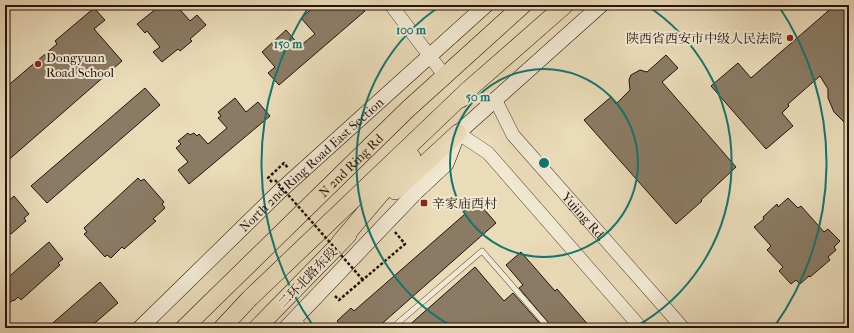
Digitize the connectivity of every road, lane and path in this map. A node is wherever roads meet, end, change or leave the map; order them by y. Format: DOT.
graph roads {
  1 [pos="391,5"];
  2 [pos="486,5"];
  3 [pos="523,5"];
  4 [pos="566,5"];
  5 [pos="601,5"];
  6 [pos="429,55"];
  7 [pos="444,75"];
  8 [pos="468,90"];
  9 [pos="495,99"];
  10 [pos="458,133"];
  11 [pos="275,180"];
  12 [pos="340,242"];
  13 [pos="406,244"];
  14 [pos="363,280"];
  15 [pos="339,300"];
  16 [pos="201,310"];
  17 [pos="301,322"];
  18 [pos="140,328"];
  19 [pos="180,328"];
  20 [pos="184,328"];
  21 [pos="222,328"];
  22 [pos="257,328"];
  23 [pos="286,328"];
  24 [pos="392,328"];
  25 [pos="549,328"];
  26 [pos="641,328"];
  27 [pos="683,328"];
  1 -- 6 [label="street"];
  2 -- 6 [label="main road, North 2nd Ring Road East Section"];
  3 -- 7 [label="highway, N 2nd Ring Rd"];
  4 -- 8 [label="highway, N 2nd Ring Rd"];
  5 -- 9 [label="main road"];
  6 -- 7 [label="street"];
  6 -- 18 [label="main road, North 2nd Ring Road East Section"];
  7 -- 16 [label="highway, N 2nd Ring Rd"];
  8 -- 12 [label="highway, N 2nd Ring Rd"];
  8 -- 21 [label="highway, N 2nd Ring Rd"];
  9 -- 10 [label="main road"];
  9 -- 27 [label="street, Yujing Rd."];
  10 -- 12 [label="highway"];
  10 -- 17 [label="main road"];
  10 -- 26 [label="street"];
  11 -- 14 [label="path, bridge"];
  12 -- 22 [label="highway, 二环北路东段"];
  13 -- 14 [label="path"];
  14 -- 15 [label="path"];
  16 -- 19 [label="highway, N 2nd Ring Rd"];
  16 -- 20 [label="highway"];
  17 -- 23 [label="main road"];
  24 -- 25 [label="lane"];
}
